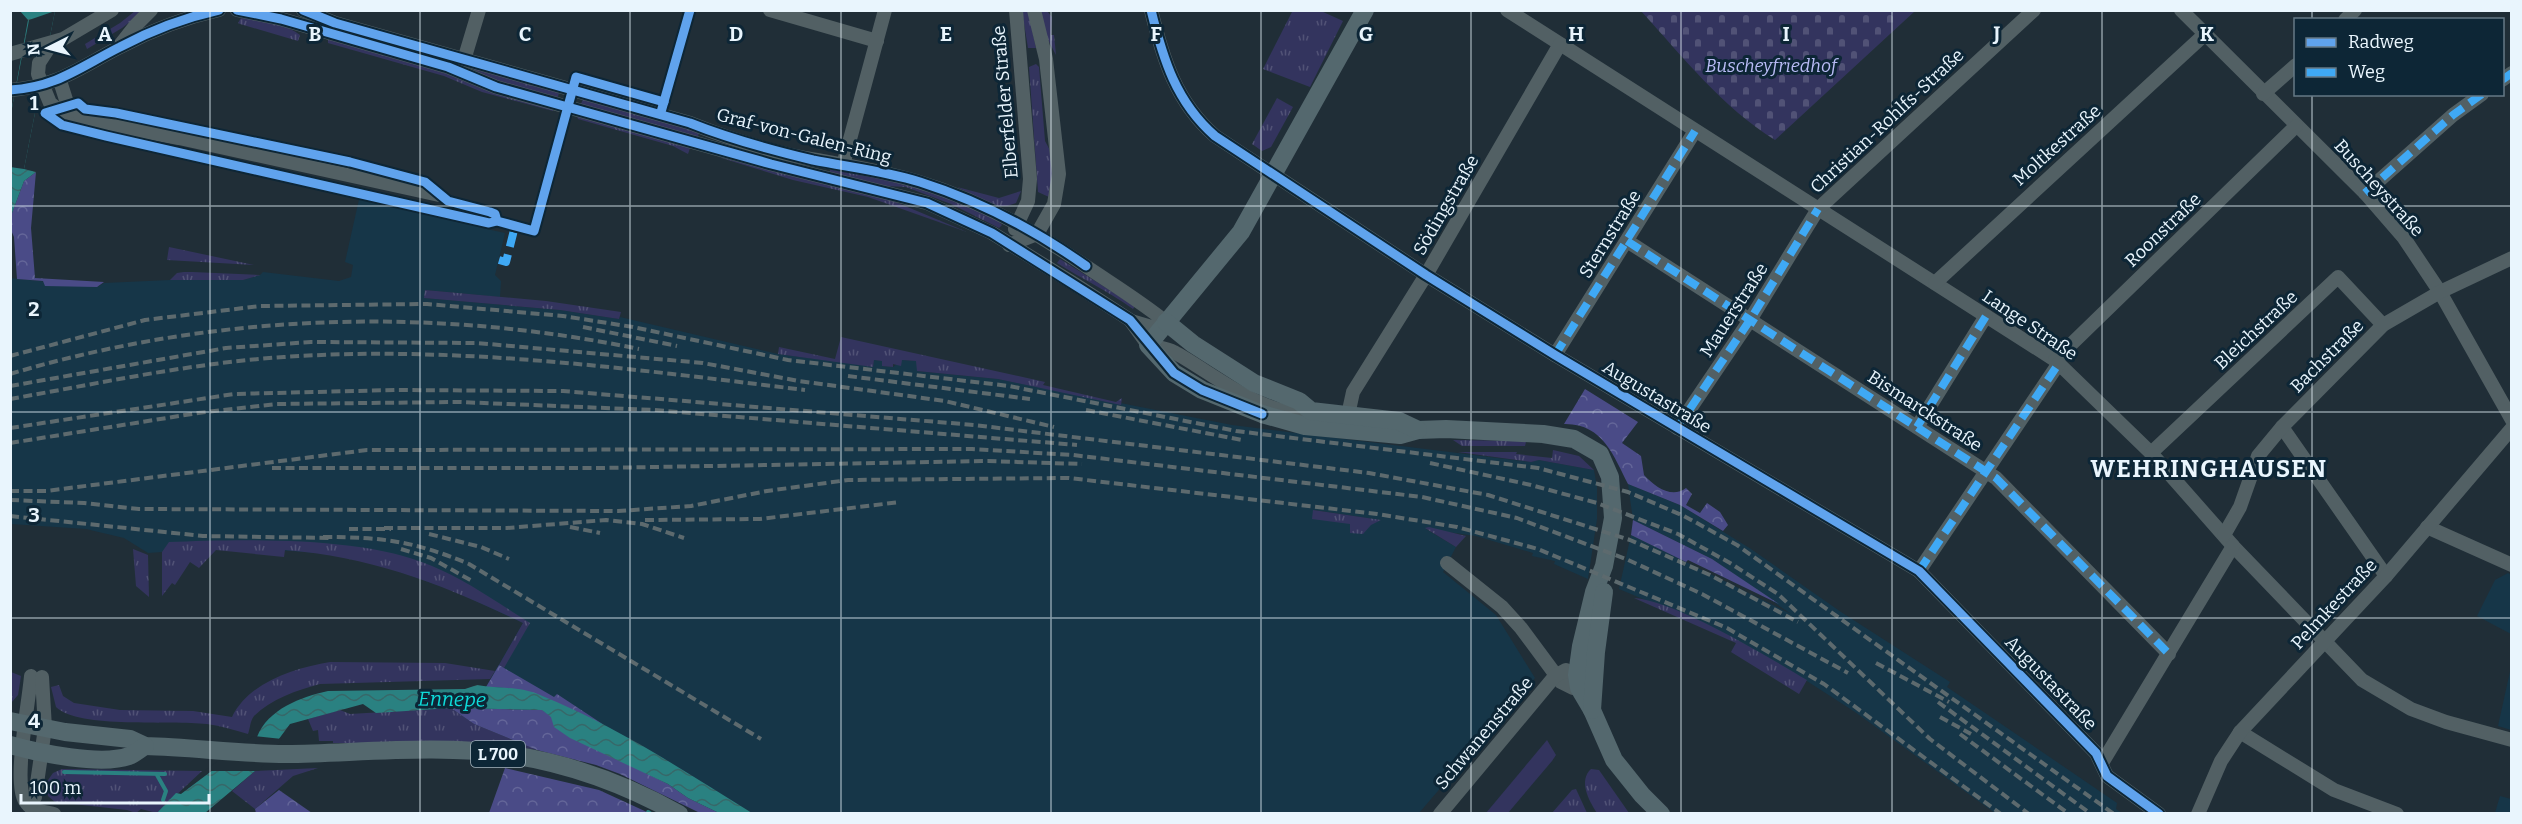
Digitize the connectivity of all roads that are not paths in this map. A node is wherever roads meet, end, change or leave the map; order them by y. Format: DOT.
graph roads {
  1 [pos="112,10"];
  2 [pos="152,10"];
  3 [pos="237,10"];
  4 [pos="303,10"];
  5 [pos="479,10"];
  6 [pos="770,10"];
  7 [pos="885,10"];
  8 [pos="1016,10"];
  9 [pos="1034,10"];
  10 [pos="1151,10"];
  11 [pos="1365,10"];
  12 [pos="1507,10"];
  13 [pos="2034,10"];
  14 [pos="2181,10"];
  15 [pos="212,11"];
  16 [pos="2204,35"];
  17 [pos="877,41"];
  18 [pos="52,43"];
  19 [pos="1560,44"];
  20 [pos="119,47"];
  21 [pos="10,54"];
  22 [pos="1046,59"];
  23 [pos="464,60"];
  24 [pos="1021,61"];
  25 [pos="2294,66"];
  26 [pos="60,81"];
  27 [pos="43,86"];
  28 [pos="10,90"];
  29 [pos="2263,94"];
  30 [pos="2479,96"];
  31 [pos="89,119"];
  32 [pos="2296,126"];
  33 [pos="1695,131"];
  34 [pos="843,165"];
  35 [pos="1273,176"];
  36 [pos="2365,194"];
  37 [pos="439,195"];
  38 [pos="1818,209"];
  39 [pos="1017,223"];
  40 [pos="1037,234"];
  41 [pos="1627,241"];
  42 [pos="1009,245"];
  43 [pos="2511,258"];
  44 [pos="1426,274"];
  45 [pos="1935,283"];
  46 [pos="2440,292"];
  47 [pos="1986,316"];
  48 [pos="1130,320"];
  49 [pos="1750,320"];
  50 [pos="1166,322"];
  51 [pos="2382,325"];
  52 [pos="1148,345"];
  53 [pos="1555,355"];
  54 [pos="2055,365"];
  55 [pos="1311,411"];
  56 [pos="1348,415"];
  57 [pos="2511,420"];
  58 [pos="1917,427"];
  59 [pos="2282,427"];
  60 [pos="1677,428"];
  61 [pos="2511,428"];
  62 [pos="1418,430"];
  63 [pos="2151,453"];
  64 [pos="1986,473"];
  65 [pos="2427,527"];
  66 [pos="2228,541"];
  67 [pos="1447,563"];
  68 [pos="2511,566"];
  69 [pos="1919,571"];
  70 [pos="2386,576"];
  71 [pos="2323,641"];
  72 [pos="2169,654"];
  73 [pos="1555,676"];
  74 [pos="1584,684"];
  75 [pos="18,723"];
  76 [pos="45,728"];
  77 [pos="2240,732"];
  78 [pos="2511,740"];
  79 [pos="16,746"];
  80 [pos="145,746"];
  81 [pos="41,752"];
  82 [pos="2102,762"];
  83 [pos="29,806"];
  84 [pos="54,813"];
  85 [pos="679,813"];
  86 [pos="1440,813"];
  87 [pos="1661,813"];
  88 [pos="2159,813"];
  89 [pos="2198,813"];
  90 [pos="2397,813"];
  1 -- 18 [label="street"];
  2 -- 20 [label="street"];
  3 -- 42 [label="street, Graf-von-Galen-Ring"];
  4 -- 23 [label="street, Graf-von-Galen-Ring"];
  5 -- 23 [label="street"];
  6 -- 17 [label="street"];
  7 -- 17 [label="street"];
  8 -- 24 [label="street, Elberfelder Straße"];
  9 -- 22 [label="street, Elberfelder Straße"];
  10 -- 35 [label="street, Augustastraße"];
  11 -- 35 [label="main road"];
  12 -- 19 [label="street, Lange Straße"];
  13 -- 38 [label="street, Christian-Rohlfs-Straße"];
  14 -- 16 [label="street, Buscheystraße"];
  15 -- 20 [label="street"];
  16 -- 29 [label="street, Buscheystraße"];
  16 -- 45 [label="street, Moltkestraße"];
  17 -- 34 [label="street"];
  18 -- 21 [label="street"];
  18 -- 27 [label="street"];
  19 -- 33 [label="street, Lange Straße"];
  19 -- 44 [label="street, Södingstraße"];
  20 -- 26 [label="street"];
  22 -- 24 [label="street"];
  22 -- 40 [label="street, Elberfelder Straße"];
  23 -- 34 [label="street, Graf-von-Galen-Ring"];
  24 -- 39 [label="street, Elberfelder Straße"];
  25 -- 29 [label="street"];
  26 -- 27 [label="street"];
  26 -- 31 [label="street"];
  27 -- 28 [label="street"];
  27 -- 31 [label="street"];
  29 -- 32 [label="street, Buscheystraße"];
  30 -- 36 [label="street"];
  31 -- 37 [label="street"];
  32 -- 36 [label="street, Buscheystraße"];
  32 -- 54 [label="street, Roonstraße"];
  33 -- 38 [label="street, Lange Straße"];
  33 -- 41 [label="street, Sternstraße"];
  34 -- 39 [label="street, Graf-von-Galen-Ring"];
  35 -- 44 [label="street, Augustastraße"];
  35 -- 50 [label="main road"];
  36 -- 46 [label="street, Buscheystraße"];
  38 -- 45 [label="street, Lange Straße"];
  38 -- 49 [label="street, Mauerstraße"];
  39 -- 40 [label="street"];
  39 -- 42 [label="street, Elberfelder Straße"];
  40 -- 42 [label="street"];
  40 -- 50 [label="street"];
  41 -- 49 [label="street, Bismarckstraße"];
  41 -- 53 [label="street, Sternstraße"];
  42 -- 48 [label="street"];
  43 -- 46 [label="street, Bachstraße"];
  44 -- 53 [label="street, Augustastraße"];
  44 -- 56 [label="street, Södingstraße"];
  45 -- 47 [label="street, Lange Straße"];
  46 -- 51 [label="street, Bachstraße"];
  46 -- 57 [label="street, Buscheystraße"];
  47 -- 54 [label="street, Lange Straße"];
  47 -- 58 [label="street"];
  48 -- 50 [label="street"];
  48 -- 52 [label="street"];
  49 -- 58 [label="street, Bismarckstraße"];
  49 -- 60 [label="street, Mauerstraße"];
  50 -- 52 [label="main road"];
  50 -- 55 [label="main road"];
  51 -- 59 [label="street, Bachstraße"];
  51 -- 63 [label="street, Bleichstraße"];
  52 -- 55 [label="street"];
  52 -- 62 [label="main road"];
  53 -- 60 [label="street, Augustastraße"];
  54 -- 63 [label="street, Lange Straße"];
  54 -- 64 [label="street, Roonstraße"];
  55 -- 56 [label="main road"];
  56 -- 62 [label="main road"];
  58 -- 64 [label="street, Bismarckstraße"];
  59 -- 66 [label="street, Bachstraße"];
  59 -- 70 [label="street"];
  60 -- 69 [label="street, Augustastraße"];
  61 -- 65 [label="street, Pelmkestraße"];
  62 -- 74 [label="main road"];
  63 -- 66 [label="street, Lange Straße"];
  64 -- 69 [label="street, Roonstraße"];
  64 -- 72 [label="street, Bismarckstraße"];
  65 -- 68 [label="street"];
  65 -- 70 [label="street, Pelmkestraße"];
  66 -- 71 [label="street, Lange Straße"];
  66 -- 72 [label="street, Bachstraße"];
  67 -- 73 [label="street"];
  69 -- 82 [label="street, Augustastraße"];
  70 -- 71 [label="street, Pelmkestraße"];
  71 -- 77 [label="street, Pelmkestraße"];
  71 -- 78 [label="street, Lange Straße"];
  72 -- 82 [label="street, Bachstraße"];
  73 -- 74 [label="street, Schwanenstraße"];
  73 -- 86 [label="street, Schwanenstraße"];
  74 -- 87 [label="main road"];
  75 -- 76 [label="main road, L 700"];
  75 -- 76 [label="street"];
  75 -- 79 [label="street"];
  76 -- 80 [label="main road, L 700"];
  76 -- 81 [label="street"];
  77 -- 89 [label="street, Pelmkestraße"];
  77 -- 90 [label="street"];
  79 -- 81 [label="main road, L 700"];
  79 -- 83 [label="street"];
  80 -- 81 [label="main road, L 700"];
  80 -- 85 [label="main road, L 700"];
  81 -- 83 [label="street"];
  82 -- 88 [label="street, Augustastraße"];
  83 -- 84 [label="street"];
}
